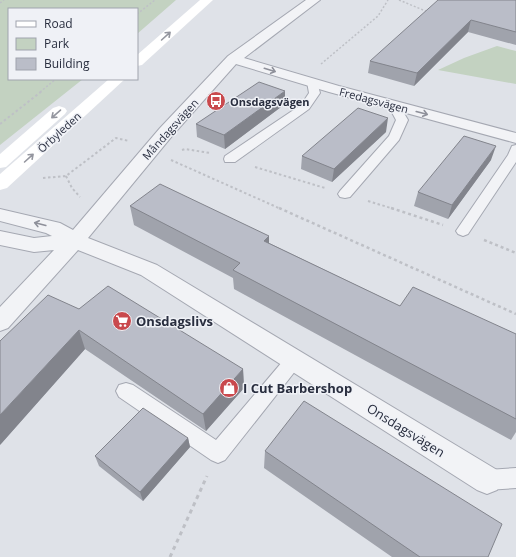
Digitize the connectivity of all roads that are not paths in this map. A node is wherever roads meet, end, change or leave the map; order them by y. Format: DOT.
graph roads {
  1 [pos="207,0"];
  2 [pos="314,0"];
  3 [pos="233,59"];
  4 [pos="138,61"];
  5 [pos="95,80"];
  6 [pos="117,80"];
  7 [pos="312,82"];
  8 [pos="394,105"];
  9 [pos="516,138"];
  10 [pos="516,150"];
  11 [pos="230,158"];
  12 [pos="0,163"];
  13 [pos="0,184"];
  14 [pos="345,194"];
  15 [pos="0,215"];
  16 [pos="463,231"];
  17 [pos="0,238"];
  18 [pos="75,241"];
  19 [pos="0,322"];
  20 [pos="294,360"];
  21 [pos="126,391"];
  22 [pos="516,478"];
  23 [pos="487,480"];
  4 -- 1 [label="main road, one-way"];
  2 -- 3 [label="street, Måndagsvägen"];
  3 -- 7 [label="street, Fredagsvägen, one-way"];
  3 -- 18 [label="street, Måndagsvägen"];
  5 -- 12 [label="main road, Örbyleden, one-way"];
  13 -- 6 [label="main road, Örbyleden, one-way"];
  7 -- 8 [label="street, Fredagsvägen"];
  7 -- 11 [label="lane"];
  8 -- 9 [label="street, Fredagsvägen, one-way"];
  8 -- 14 [label="lane"];
  10 -- 16 [label="lane"];
  18 -- 15 [label="street, Onsdagsvägen, one-way"];
  17 -- 18 [label="street, Onsdagsvägen"];
  18 -- 19 [label="street, Måndagsvägen"];
  18 -- 20 [label="street, Onsdagsvägen"];
  20 -- 21 [label="lane"];
  20 -- 23 [label="street, Onsdagsvägen"];
  22 -- 23 [label="lane"];
}
